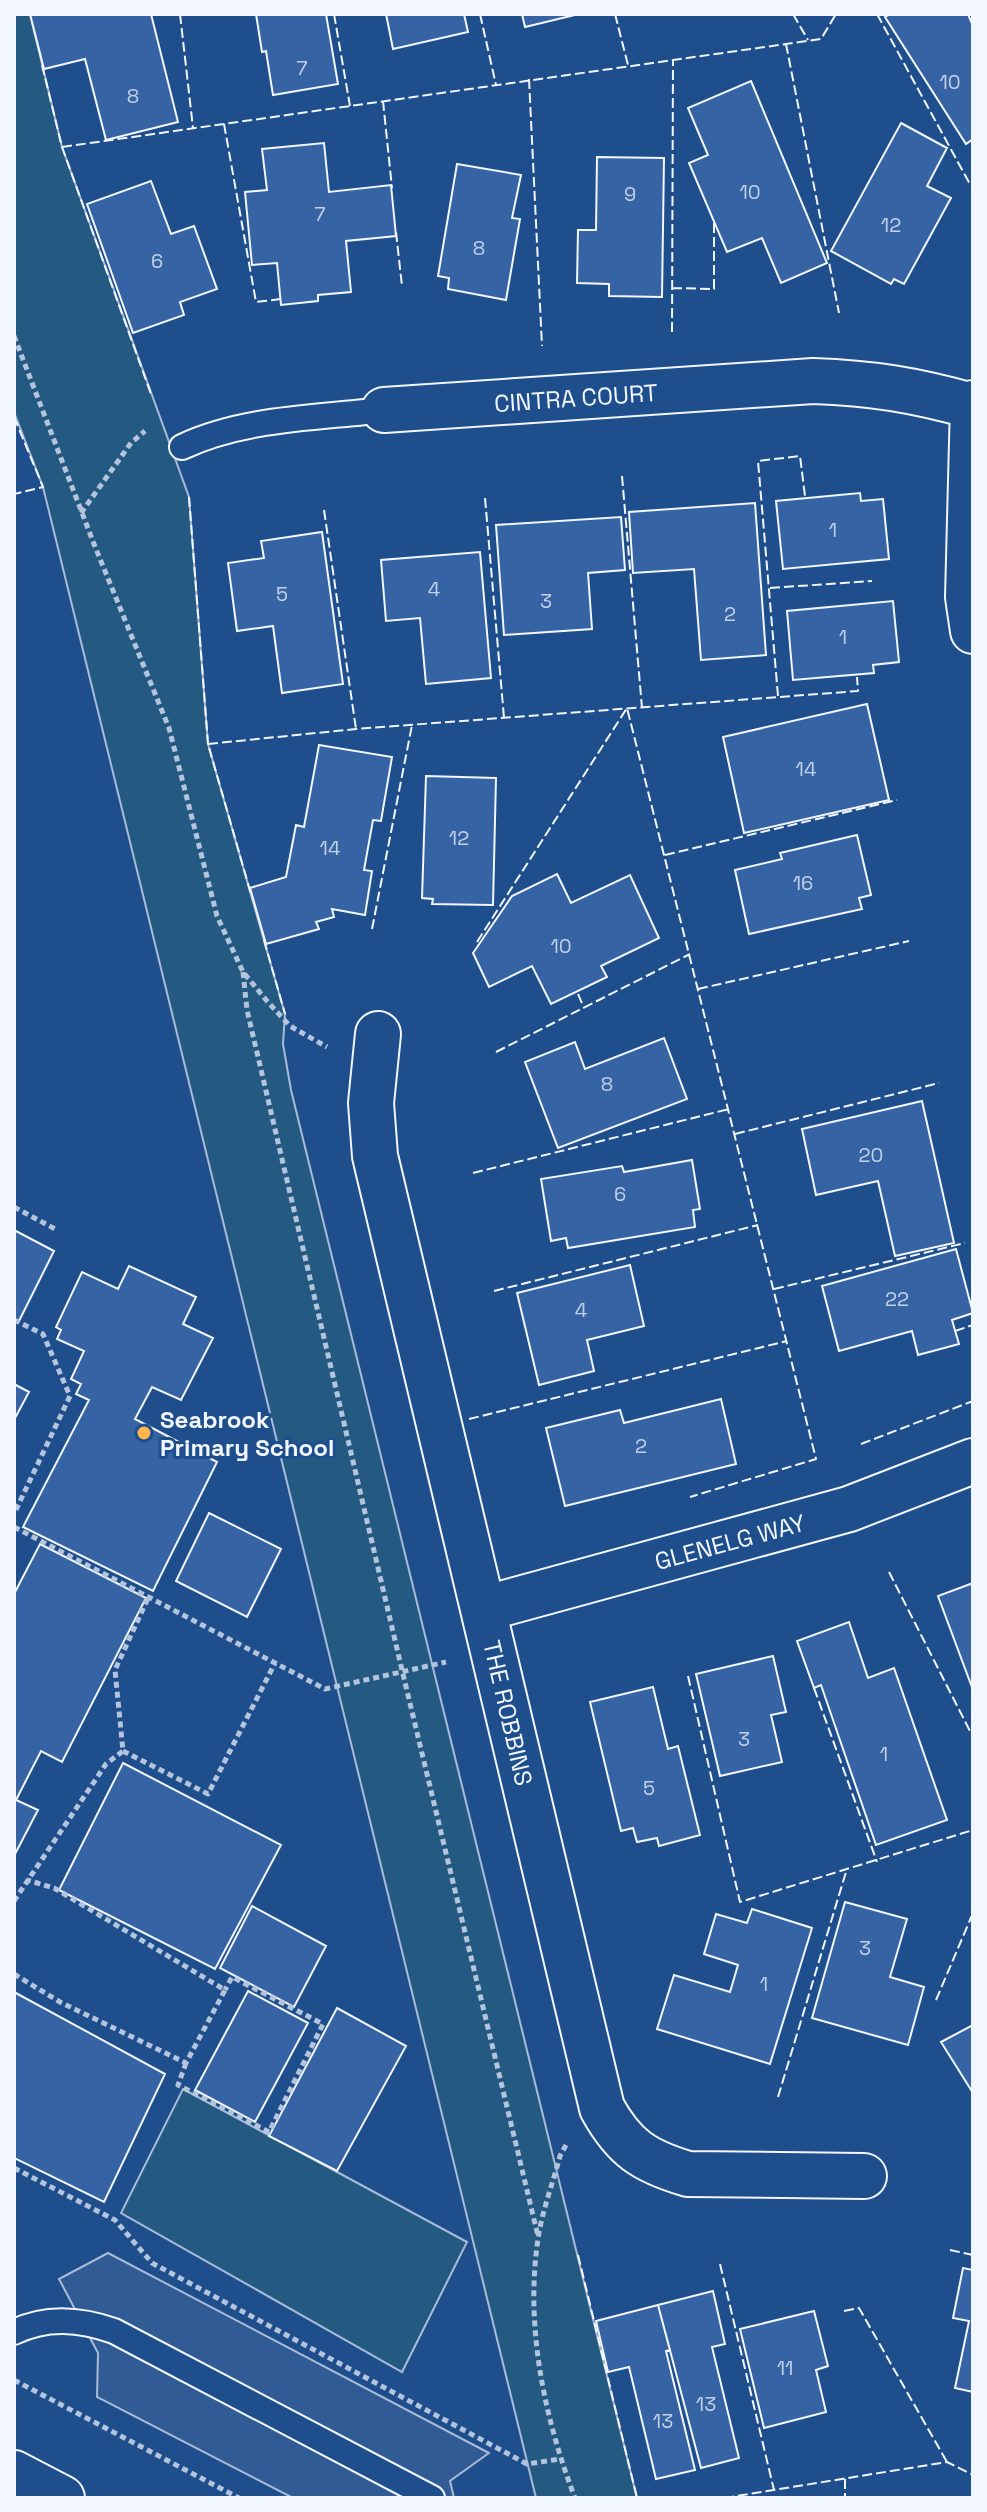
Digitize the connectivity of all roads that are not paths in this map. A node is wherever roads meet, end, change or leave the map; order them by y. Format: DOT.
graph roads {
  1 [pos="973,404"];
  2 [pos="384,410"];
  3 [pos="182,447"];
  4 [pos="973,631"];
  5 [pos="376,1053"];
  6 [pos="973,1461"];
  7 [pos="483,1609"];
  8 [pos="864,2176"];
  9 [pos="14,2332"];
  10 [pos="14,2473"];
  11 [pos="62,2498"];
  12 [pos="432,2498"];
  1 -- 2 [label="street, CINTRA COURT"];
  1 -- 4 [label="street"];
  2 -- 3 [label="lane, CINTRA COURT"];
  5 -- 7 [label="street, THE ROBBINS"];
  6 -- 7 [label="street, GLENELG WAY"];
  7 -- 8 [label="street, THE ROBBINS"];
  9 -- 12 [label="lane"];
  10 -- 11 [label="street"];
}
